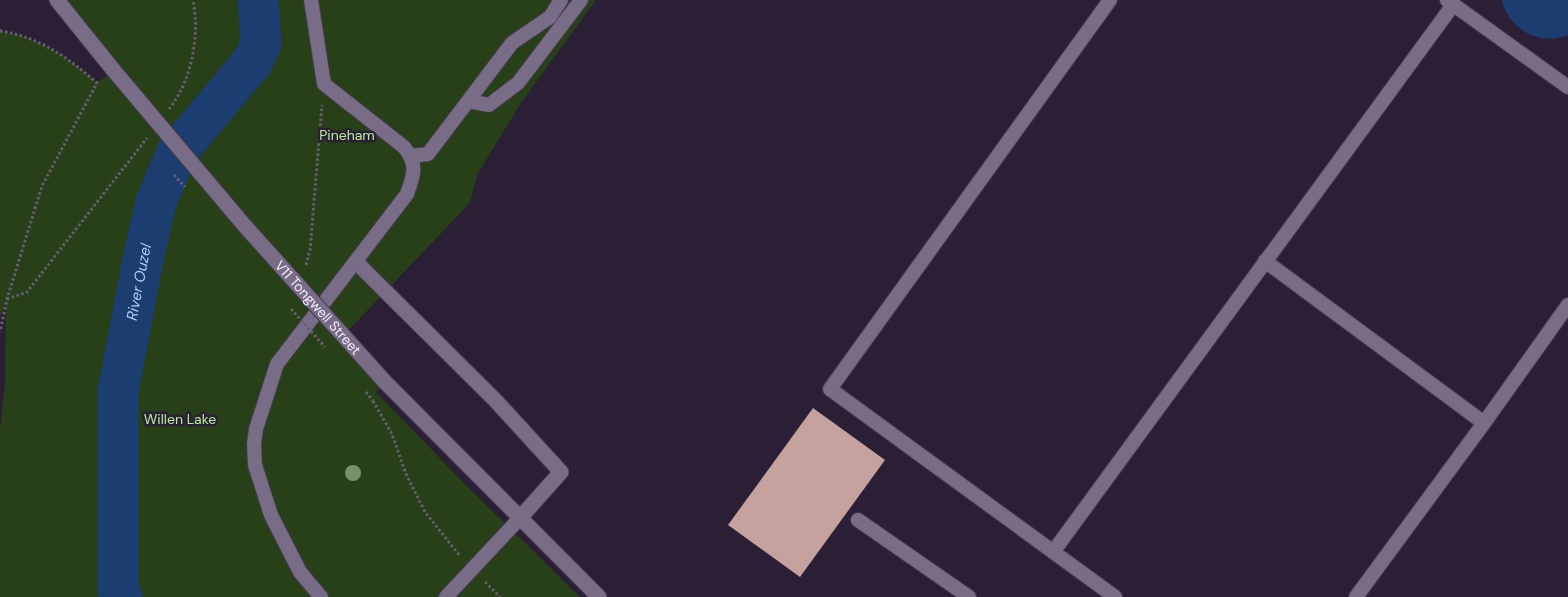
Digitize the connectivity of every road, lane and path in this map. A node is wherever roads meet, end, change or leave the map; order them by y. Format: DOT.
graph roads {
  1 [pos="57,0"];
  2 [pos="193,0"];
  3 [pos="311,0"];
  4 [pos="561,0"];
  5 [pos="581,0"];
  6 [pos="1110,0"];
  7 [pos="1449,2"];
  8 [pos="0,30"];
  9 [pos="324,84"];
  10 [pos="1568,87"];
  11 [pos="468,101"];
  12 [pos="168,112"];
  13 [pos="150,134"];
  14 [pos="411,156"];
  15 [pos="1265,261"];
  16 [pos="356,262"];
  17 [pos="306,268"];
  18 [pos="7,300"];
  19 [pos="297,303"];
  20 [pos="1568,305"];
  21 [pos="292,320"];
  22 [pos="0,332"];
  23 [pos="373,401"];
  24 [pos="1484,423"];
  25 [pos="520,518"];
  26 [pos="858,520"];
  27 [pos="1053,552"];
  28 [pos="472,570"];
  29 [pos="321,597"];
  30 [pos="446,597"];
  31 [pos="500,597"];
  32 [pos="599,597"];
  33 [pos="969,597"];
  34 [pos="1115,597"];
  35 [pos="1356,597"];
  1 -- 25 [label="street, V11 Tongwell Street, bridge"];
  2 -- 12 [label="path"];
  3 -- 9 [label="lane"];
  4 -- 11 [label="lane"];
  5 -- 11 [label="lane"];
  6 -- 27 [label="lane"];
  7 -- 10 [label="lane"];
  7 -- 15 [label="lane"];
  8 -- 18 [label="path"];
  9 -- 14 [label="lane"];
  9 -- 17 [label="path"];
  11 -- 14 [label="lane"];
  13 -- 18 [label="path"];
  14 -- 16 [label="lane"];
  15 -- 24 [label="lane"];
  15 -- 27 [label="lane"];
  16 -- 25 [label="street"];
  16 -- 29 [label="lane"];
  18 -- 22 [label="path"];
  19 -- 21 [label="path"];
  20 -- 24 [label="lane"];
  23 -- 28 [label="path"];
  24 -- 35 [label="lane"];
  25 -- 28 [label="lane"];
  25 -- 32 [label="street, V11 Tongwell Street"];
  26 -- 33 [label="lane"];
  27 -- 34 [label="lane"];
  28 -- 30 [label="lane"];
  28 -- 31 [label="path"];
}
